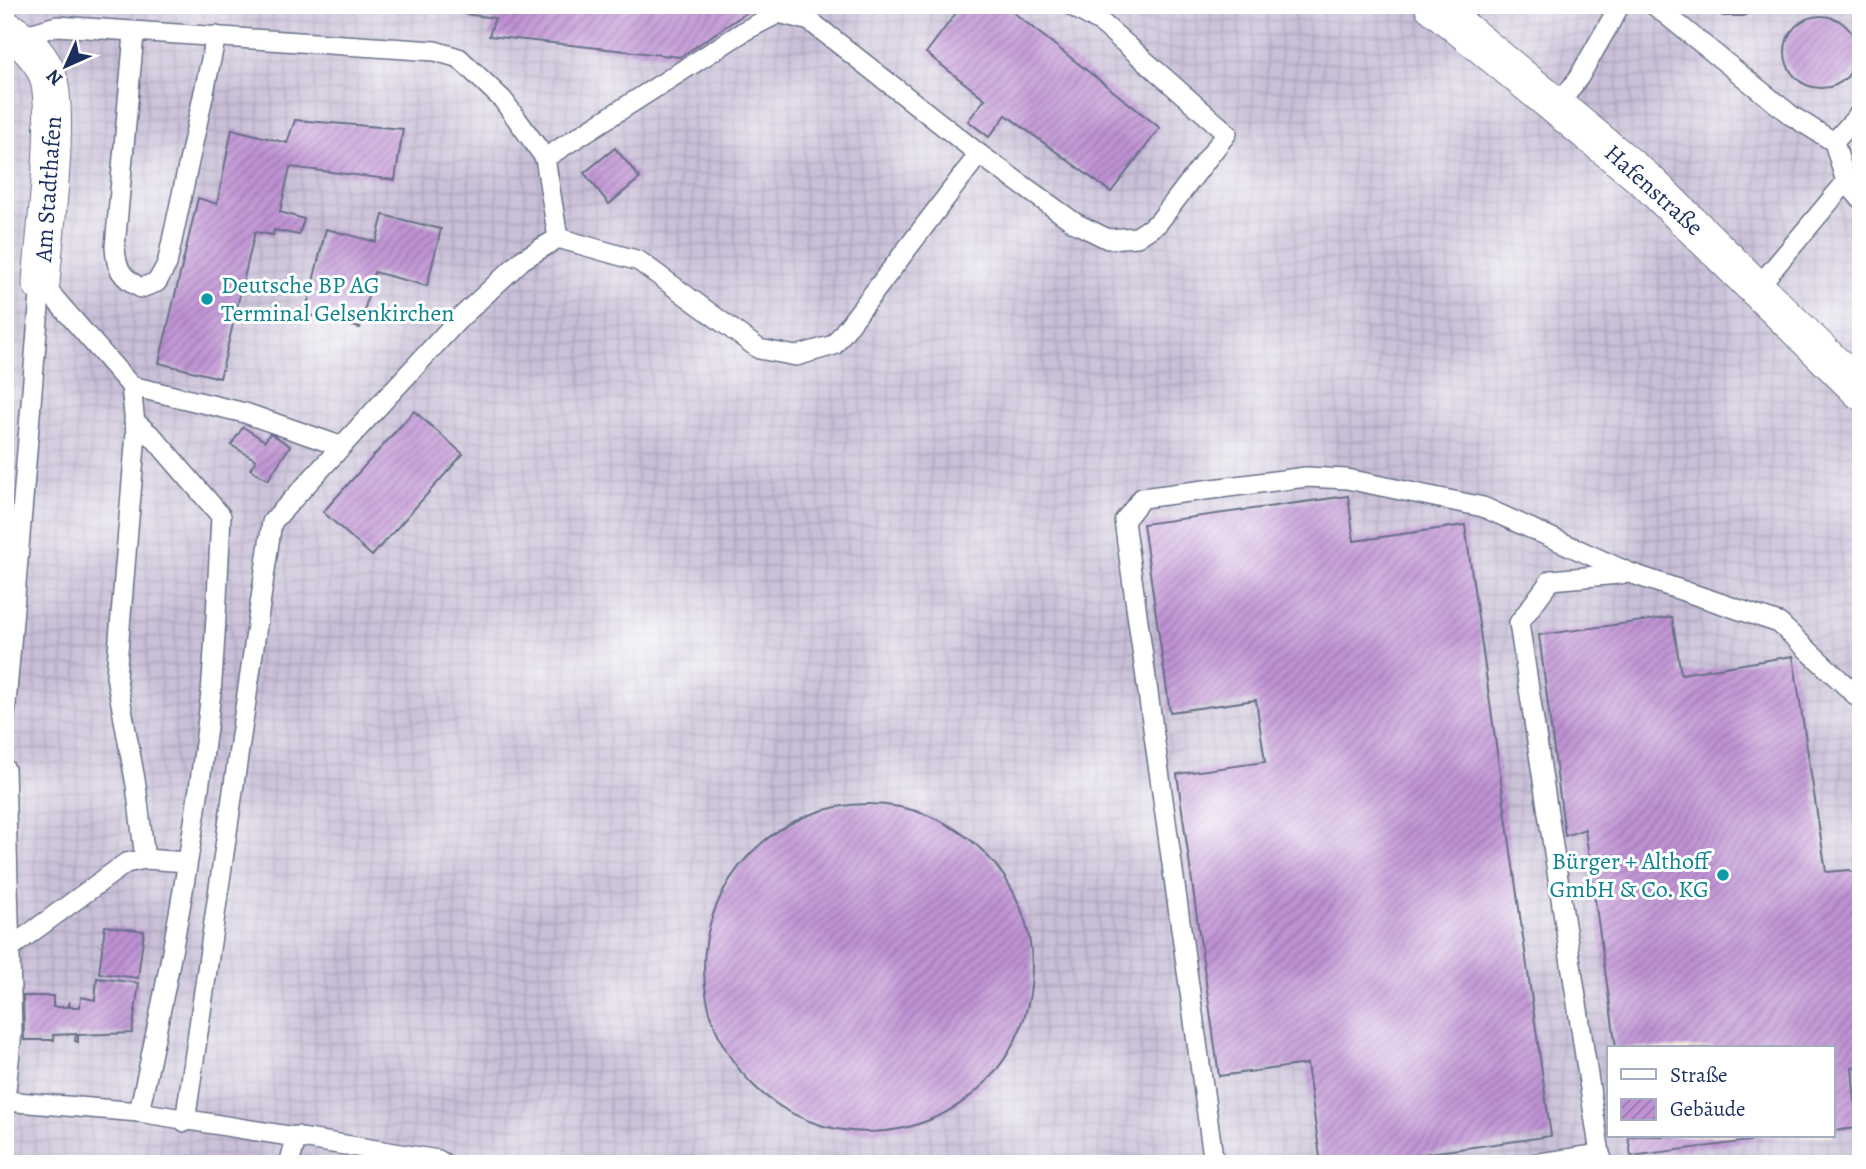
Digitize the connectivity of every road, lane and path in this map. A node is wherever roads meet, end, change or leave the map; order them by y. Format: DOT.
graph roads {
  1 [pos="1070,5"];
  2 [pos="1620,5"];
  3 [pos="1654,5"];
  4 [pos="1450,10"];
  5 [pos="12,33"];
  6 [pos="134,34"];
  7 [pos="216,36"];
  8 [pos="1558,106"];
  9 [pos="1861,112"];
  10 [pos="1835,142"];
  11 [pos="979,154"];
  12 [pos="545,158"];
  13 [pos="1846,182"];
  14 [pos="1861,199"];
  15 [pos="558,238"];
  16 [pos="41,283"];
  17 [pos="1758,288"];
  18 [pos="131,386"];
  19 [pos="1861,391"];
  20 [pos="134,421"];
  21 [pos="340,446"];
  22 [pos="1630,573"];
  23 [pos="1861,700"];
  24 [pos="5,716"];
  25 [pos="5,768"];
  26 [pos="145,859"];
  27 [pos="187,862"];
  28 [pos="10,948"];
  29 [pos="5,1100"];
  30 [pos="139,1112"];
  31 [pos="185,1122"];
  32 [pos="296,1136"];
  33 [pos="1602,1159"];
  34 [pos="289,1164"];
  35 [pos="445,1164"];
  36 [pos="1214,1164"];
  37 [pos="1534,1164"];
  1 -- 11 [label="lane"];
  2 -- 8 [label="lane"];
  3 -- 10 [label="lane"];
  4 -- 8 [label="street, Hafenstraße"];
  5 -- 6 [label="lane"];
  5 -- 16 [label="street, Am Stadthafen"];
  6 -- 7 [label="lane"];
  6 -- 7 [label="lane"];
  7 -- 12 [label="lane"];
  8 -- 17 [label="street, Hafenstraße"];
  9 -- 10 [label="lane"];
  10 -- 13 [label="lane"];
  11 -- 12 [label="lane"];
  11 -- 15 [label="lane"];
  12 -- 15 [label="lane"];
  13 -- 14 [label="lane"];
  13 -- 17 [label="lane"];
  15 -- 21 [label="lane"];
  16 -- 18 [label="lane"];
  16 -- 24 [label="lane"];
  17 -- 19 [label="street, Hafenstraße"];
  18 -- 20 [label="lane"];
  18 -- 21 [label="lane"];
  20 -- 26 [label="lane"];
  20 -- 27 [label="lane"];
  21 -- 31 [label="lane"];
  22 -- 23 [label="lane"];
  22 -- 33 [label="lane"];
  22 -- 36 [label="lane"];
  25 -- 28 [label="lane"];
  26 -- 27 [label="lane"];
  26 -- 28 [label="lane"];
  27 -- 30 [label="lane"];
  28 -- 29 [label="lane"];
  29 -- 30 [label="lane"];
  30 -- 31 [label="lane"];
  31 -- 32 [label="lane"];
  32 -- 34 [label="lane"];
  32 -- 35 [label="lane"];
  33 -- 37 [label="lane"];
}
